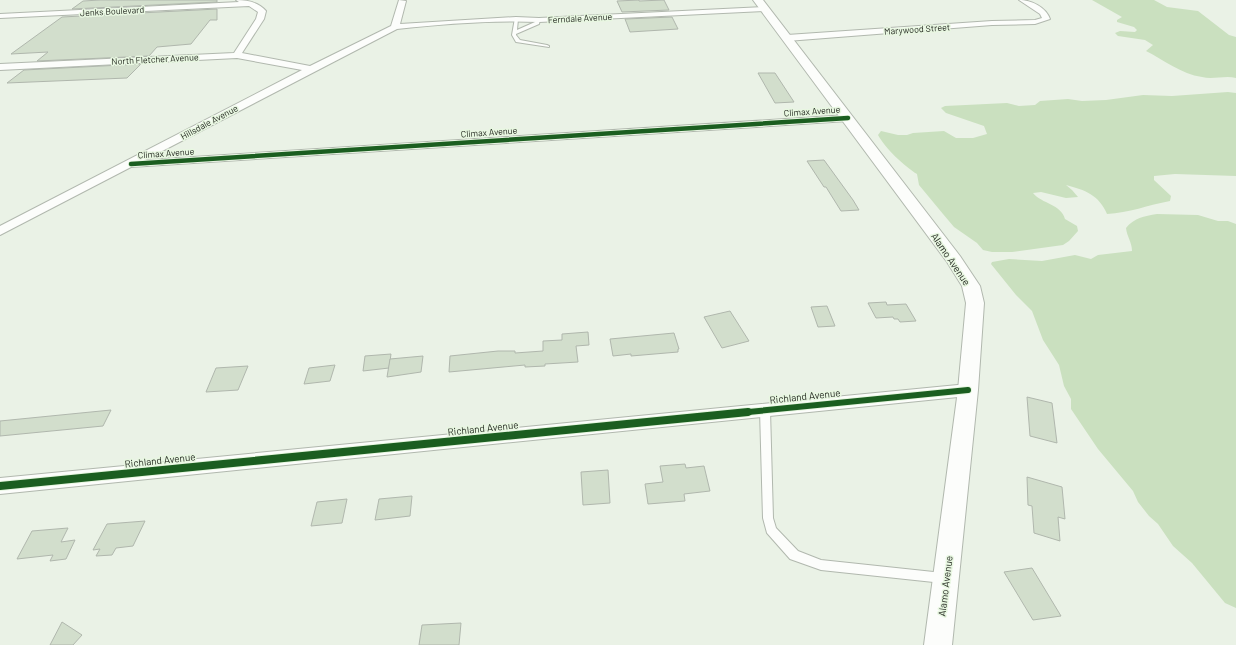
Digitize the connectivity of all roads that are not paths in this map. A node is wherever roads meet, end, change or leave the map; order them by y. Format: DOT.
graph roads {
  1 [pos="240,0"];
  2 [pos="1023,0"];
  3 [pos="402,1"];
  4 [pos="248,4"];
  5 [pos="761,4"];
  6 [pos="0,16"];
  7 [pos="516,19"];
  8 [pos="539,20"];
  9 [pos="395,28"];
  10 [pos="514,33"];
  11 [pos="787,38"];
  12 [pos="547,46"];
  13 [pos="237,55"];
  14 [pos="0,67"];
  15 [pos="310,69"];
  16 [pos="848,118"];
  17 [pos="131,164"];
  18 [pos="0,231"];
  19 [pos="968,390"];
  20 [pos="765,410"];
  21 [pos="0,486"];
  22 [pos="946,578"];
  23 [pos="938,645"];
  1 -- 4 [label="street"];
  2 -- 11 [label="street, Marywood Street"];
  3 -- 9 [label="street"];
  4 -- 6 [label="street, Jenks Boulevard"];
  4 -- 13 [label="street"];
  5 -- 8 [label="street, Ferndale Avenue"];
  5 -- 11 [label="street, Alamo Avenue"];
  7 -- 8 [label="street, Ferndale Avenue"];
  7 -- 9 [label="street, Ferndale Avenue"];
  7 -- 10 [label="lane"];
  8 -- 10 [label="lane"];
  9 -- 15 [label="street, Hillsdale Avenue"];
  10 -- 12 [label="lane"];
  11 -- 16 [label="street, Alamo Avenue"];
  13 -- 14 [label="street, North Fletcher Avenue"];
  13 -- 15 [label="street, North Fletcher Avenue"];
  15 -- 17 [label="street, Hillsdale Avenue"];
  16 -- 17 [label="street, Climax Avenue"];
  16 -- 19 [label="street, Alamo Avenue"];
  17 -- 18 [label="street, Hillsdale Avenue"];
  19 -- 20 [label="street, Richland Avenue"];
  19 -- 22 [label="street, Alamo Avenue"];
  20 -- 21 [label="street, Richland Avenue"];
  20 -- 22 [label="lane"];
  22 -- 23 [label="street, Alamo Avenue"];
}
